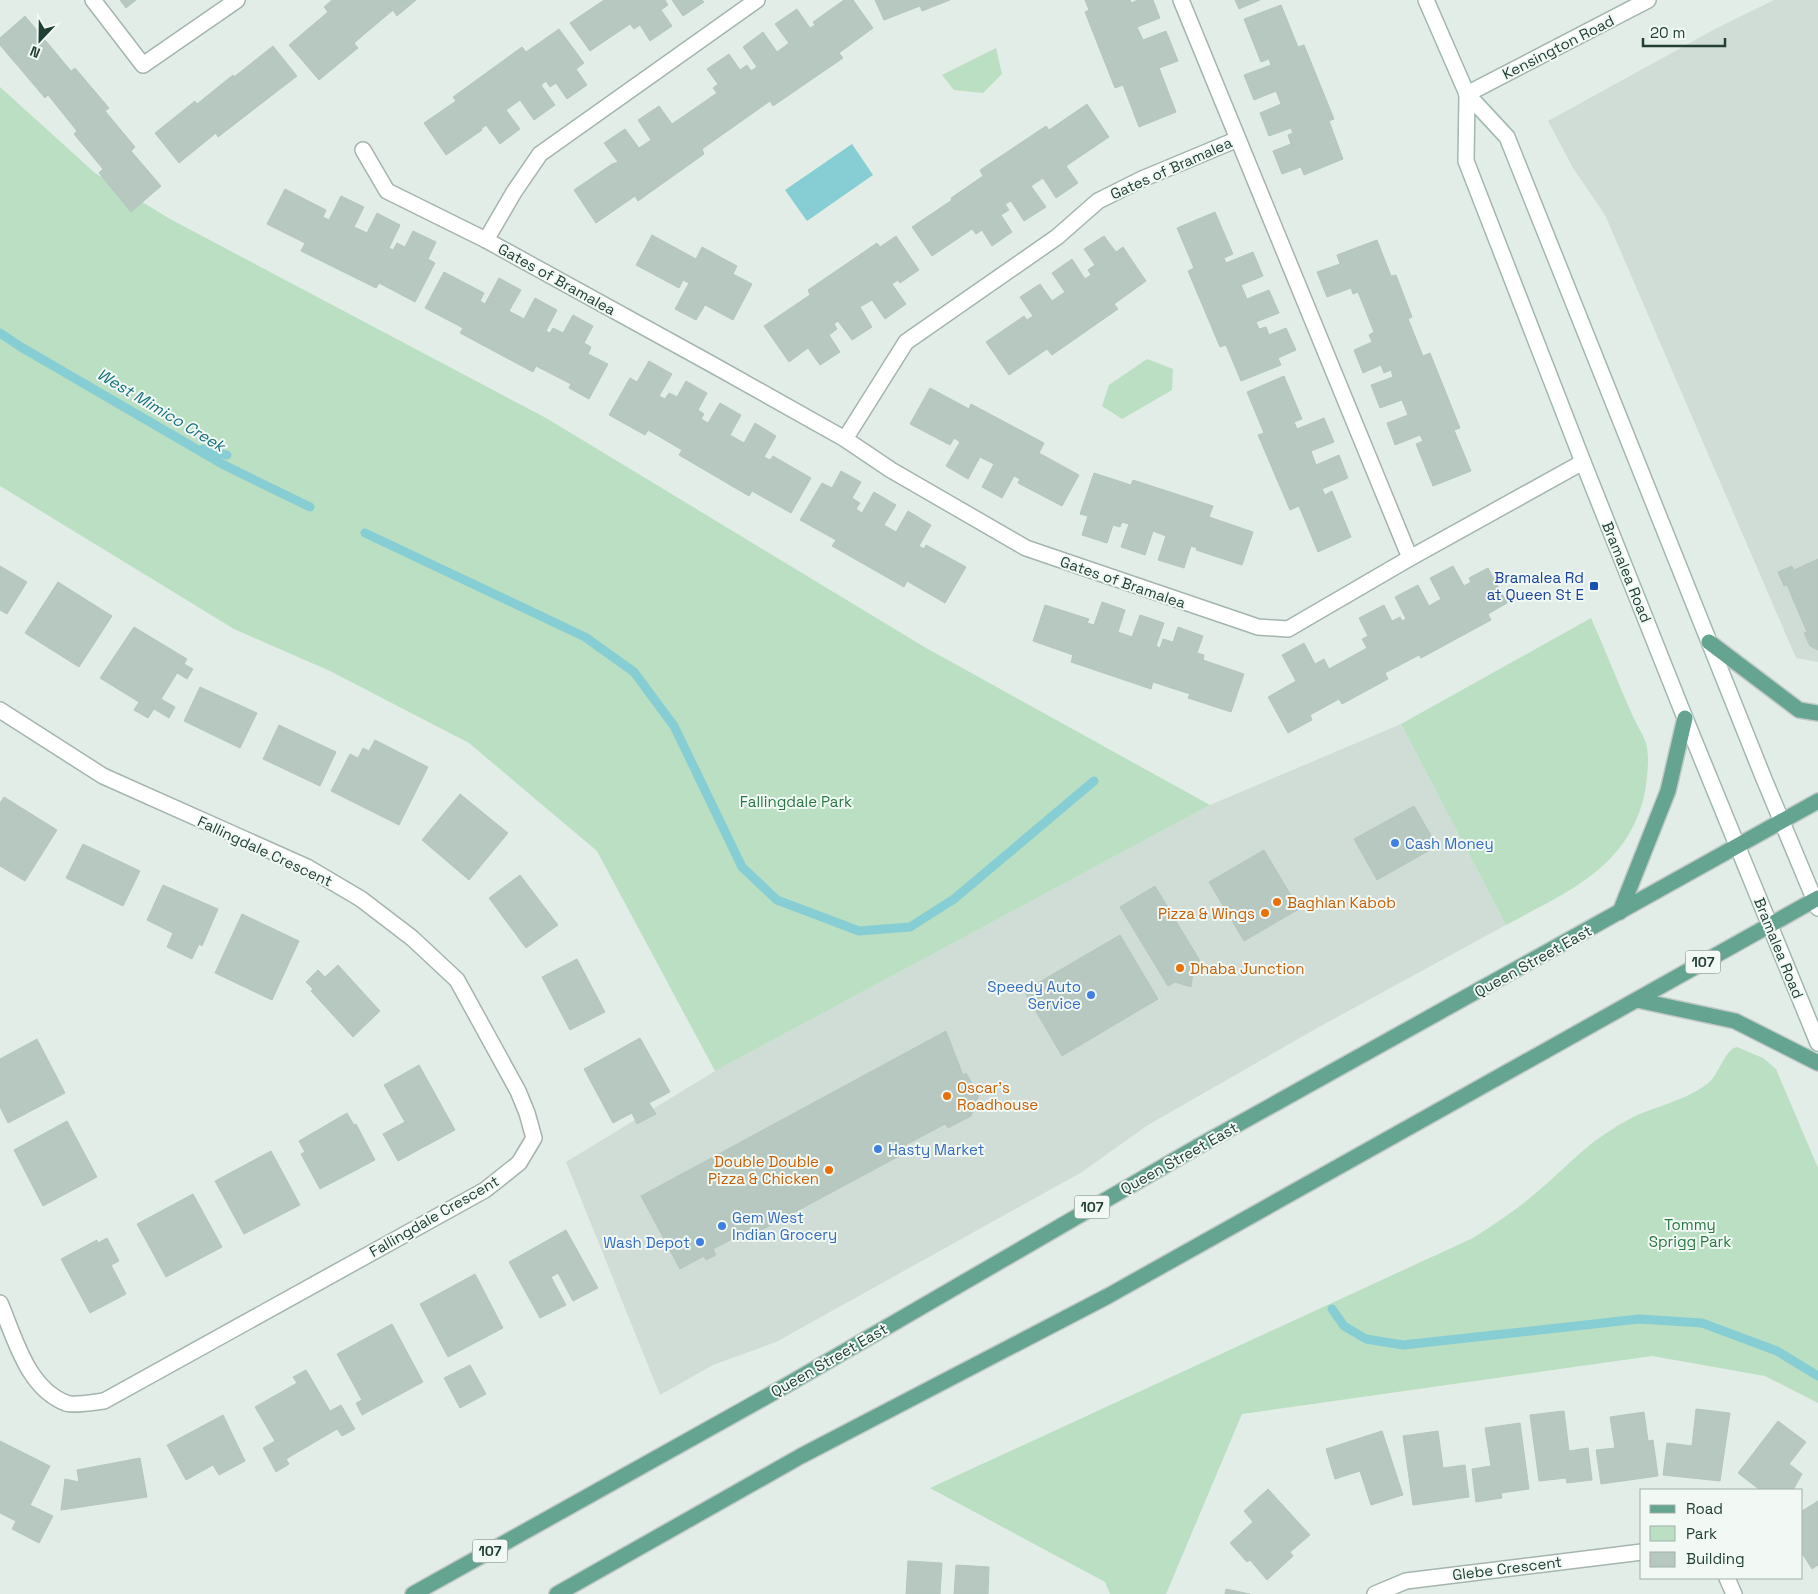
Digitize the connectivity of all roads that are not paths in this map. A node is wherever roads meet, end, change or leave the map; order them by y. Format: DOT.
graph roads {
  1 [pos="93,0"];
  2 [pos="236,0"];
  3 [pos="758,0"];
  4 [pos="1181,0"];
  5 [pos="1426,0"];
  6 [pos="1648,0"];
  7 [pos="1467,94"];
  8 [pos="1238,139"];
  9 [pos="363,150"];
  10 [pos="486,240"];
  11 [pos="845,440"];
  12 [pos="1583,462"];
  13 [pos="1410,558"];
  14 [pos="1709,642"];
  15 [pos="0,710"];
  16 [pos="1818,713"];
  17 [pos="1685,718"];
  18 [pos="1818,801"];
  19 [pos="1782,821"];
  20 [pos="1737,846"];
  21 [pos="1817,902"];
  22 [pos="1620,912"];
  23 [pos="1770,925"];
  24 [pos="1637,1000"];
  25 [pos="1818,1043"];
  26 [pos="1818,1064"];
  27 [pos="0,1303"];
  28 [pos="1640,1552"];
  29 [pos="1727,1579"];
  30 [pos="413,1594"];
  31 [pos="557,1594"];
  32 [pos="1375,1594"];
  33 [pos="1734,1594"];
  1 -- 2 [label="street"];
  3 -- 10 [label="street, Gates of Bramalea"];
  4 -- 8 [label="street, Gates of Bramalea"];
  5 -- 7 [label="street, Bramalea Road"];
  6 -- 7 [label="street, Kensington Road"];
  7 -- 12 [label="street, Bramalea Road"];
  7 -- 14 [label="street, Bramalea Road"];
  8 -- 11 [label="street, Gates of Bramalea"];
  8 -- 13 [label="street, Gates of Bramalea"];
  9 -- 10 [label="street"];
  10 -- 11 [label="street, Gates of Bramalea"];
  11 -- 13 [label="street, Gates of Bramalea"];
  12 -- 13 [label="street, Gates of Bramalea"];
  12 -- 17 [label="street, Bramalea Road"];
  14 -- 16 [label="main road"];
  14 -- 19 [label="street, Bramalea Road"];
  15 -- 27 [label="street, Fallingdale Crescent"];
  17 -- 20 [label="street, Bramalea Road"];
  17 -- 22 [label="main road"];
  18 -- 19 [label="main road, Queen Street East / 107"];
  19 -- 20 [label="main road, Queen Street East / 107"];
  19 -- 21 [label="street, Bramalea Road"];
  20 -- 22 [label="main road, Queen Street East / 107"];
  20 -- 23 [label="street, Bramalea Road"];
  21 -- 23 [label="main road, 107"];
  22 -- 30 [label="main road, Queen Street East / 107"];
  23 -- 24 [label="main road, 107"];
  23 -- 25 [label="street, Bramalea Road"];
  24 -- 26 [label="main road"];
  24 -- 31 [label="main road, 107"];
  28 -- 32 [label="street, Glebe Crescent"];
  29 -- 33 [label="street"];
}
